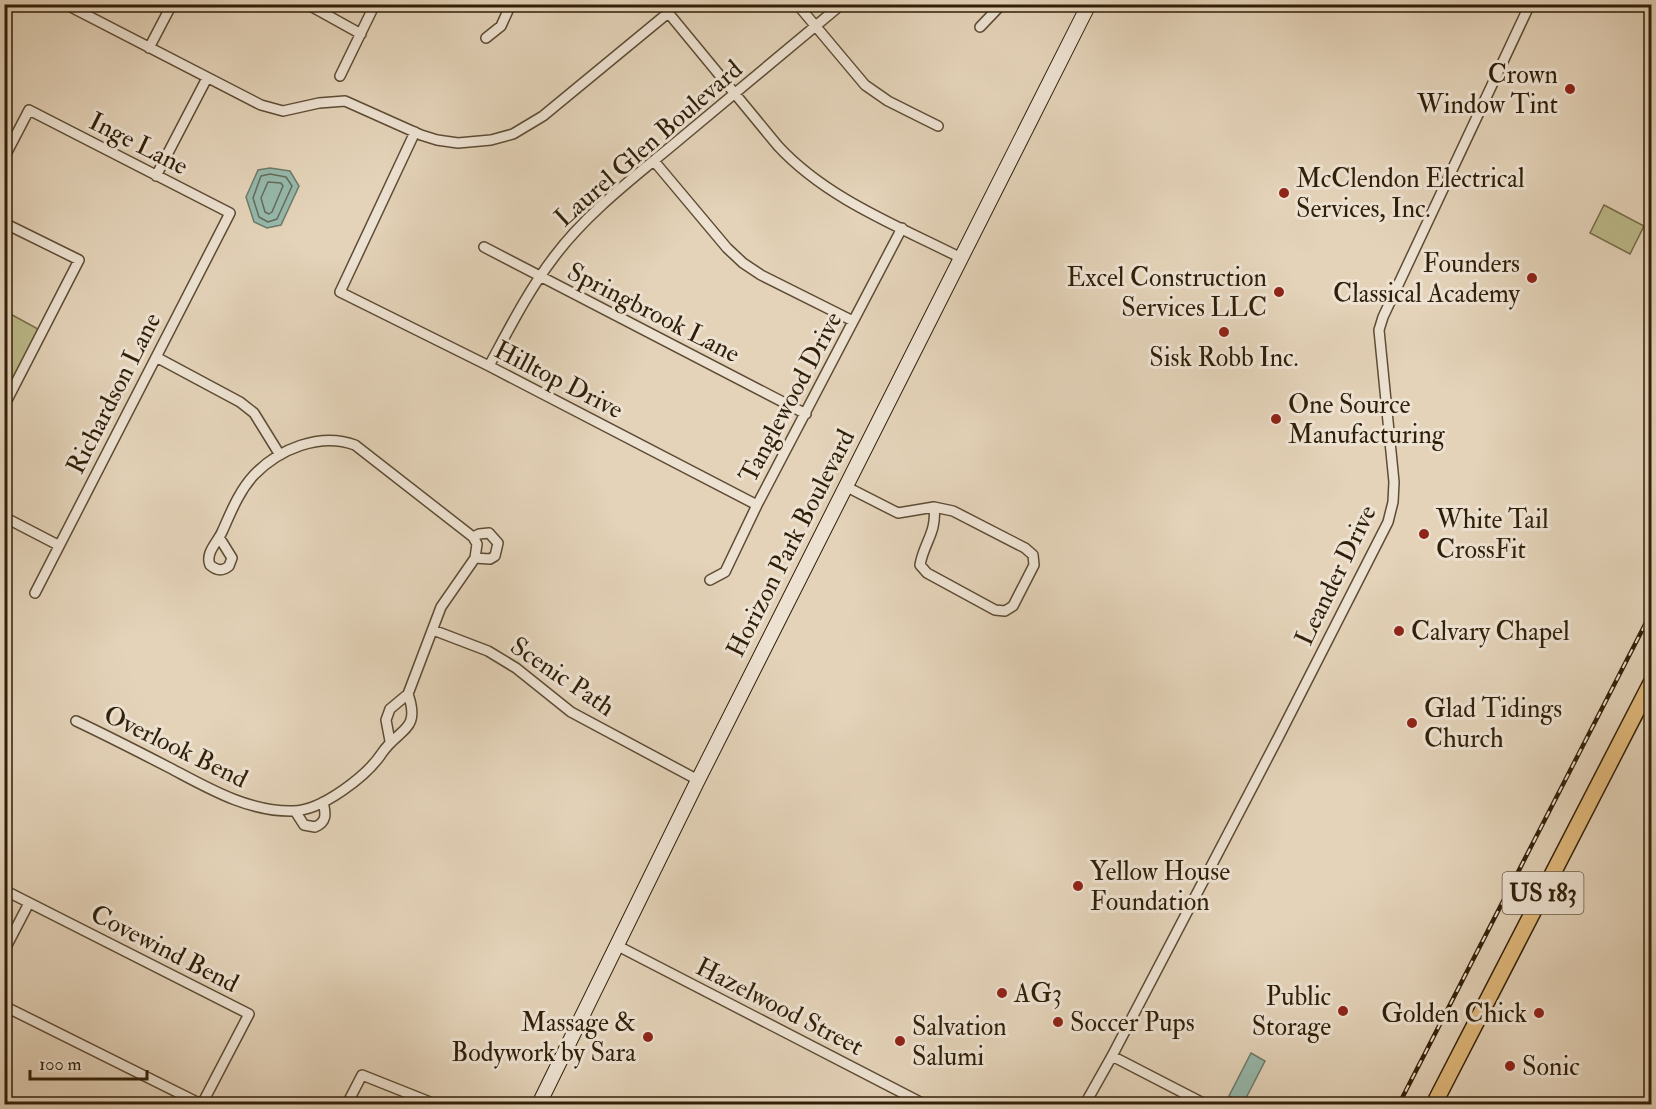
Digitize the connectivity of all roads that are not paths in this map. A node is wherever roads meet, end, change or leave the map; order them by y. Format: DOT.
graph roads {
  1 [pos="65,4"];
  2 [pos="172,4"];
  3 [pos="307,4"];
  4 [pos="375,4"];
  5 [pos="512,4"];
  6 [pos="661,4"];
  7 [pos="797,4"];
  8 [pos="842,4"];
  9 [pos="1002,4"];
  10 [pos="1089,4"];
  11 [pos="1530,4"];
  12 [pos="668,13"];
  13 [pos="816,27"];
  14 [pos="980,27"];
  15 [pos="361,34"];
  16 [pos="486,38"];
  17 [pos="149,48"];
  18 [pos="340,76"];
  19 [pos="207,78"];
  20 [pos="734,94"];
  21 [pos="938,126"];
  22 [pos="415,132"];
  23 [pos="4,158"];
  24 [pos="654,161"];
  25 [pos="156,176"];
  26 [pos="230,213"];
  27 [pos="4,223"];
  28 [pos="902,228"];
  29 [pos="484,247"];
  30 [pos="961,258"];
  31 [pos="540,276"];
  32 [pos="853,321"];
  33 [pos="156,357"];
  34 [pos="489,366"];
  35 [pos="4,406"];
  36 [pos="806,414"];
  37 [pos="280,455"];
  38 [pos="845,486"];
  39 [pos="757,505"];
  40 [pos="934,507"];
  41 [pos="4,517"];
  42 [pos="219,537"];
  43 [pos="473,537"];
  44 [pos="58,545"];
  45 [pos="475,558"];
  46 [pos="710,580"];
  47 [pos="35,593"];
  48 [pos="433,630"];
  49 [pos="1652,681"];
  50 [pos="408,694"];
  51 [pos="76,721"];
  52 [pos="390,741"];
  53 [pos="698,780"];
  54 [pos="323,802"];
  55 [pos="295,811"];
  56 [pos="4,890"];
  57 [pos="29,903"];
  58 [pos="616,945"];
  59 [pos="4,951"];
  60 [pos="4,1006"];
  61 [pos="1112,1056"];
  62 [pos="1652,1099"];
  63 [pos="201,1104"];
  64 [pos="347,1104"];
  65 [pos="435,1104"];
  66 [pos="539,1104"];
  67 [pos="924,1104"];
  68 [pos="1085,1104"];
  69 [pos="1205,1104"];
  70 [pos="1434,1104"];
  71 [pos="1649,1104"];
  1 -- 17 [label="street"];
  2 -- 17 [label="street"];
  3 -- 15 [label="street"];
  4 -- 15 [label="street"];
  5 -- 16 [label="street"];
  6 -- 12 [label="street"];
  7 -- 13 [label="street"];
  8 -- 13 [label="street, Laurel Glen Boulevard"];
  9 -- 14 [label="street"];
  10 -- 30 [label="street, Horizon Park Boulevard"];
  11 -- 61 [label="street, Leander Drive"];
  12 -- 20 [label="street"];
  12 -- 22 [label="street"];
  13 -- 20 [label="street, Laurel Glen Boulevard"];
  13 -- 21 [label="street"];
  15 -- 18 [label="street"];
  17 -- 19 [label="street"];
  19 -- 22 [label="street"];
  19 -- 25 [label="street"];
  20 -- 24 [label="street, Laurel Glen Boulevard"];
  20 -- 28 [label="street"];
  22 -- 34 [label="street, Hilltop Drive"];
  23 -- 25 [label="street, Inge Lane"];
  24 -- 31 [label="street, Laurel Glen Boulevard"];
  24 -- 32 [label="street"];
  25 -- 26 [label="street, Inge Lane"];
  26 -- 33 [label="street, Richardson Lane"];
  27 -- 35 [label="street"];
  28 -- 30 [label="street"];
  28 -- 32 [label="street, Tanglewood Drive"];
  29 -- 31 [label="street, Springbrook Lane"];
  30 -- 38 [label="street, Horizon Park Boulevard"];
  31 -- 34 [label="street, Laurel Glen Boulevard"];
  31 -- 36 [label="street, Springbrook Lane"];
  32 -- 36 [label="street, Tanglewood Drive"];
  33 -- 37 [label="street"];
  33 -- 44 [label="street, Richardson Lane"];
  34 -- 39 [label="street, Hilltop Drive"];
  36 -- 39 [label="street, Tanglewood Drive"];
  37 -- 42 [label="street, Overlook Bend"];
  37 -- 43 [label="street, Overlook Bend"];
  38 -- 40 [label="street"];
  38 -- 53 [label="street, Horizon Park Boulevard"];
  39 -- 46 [label="street, Tanglewood Drive"];
  40 -- 40 [label="street"];
  41 -- 44 [label="street"];
  43 -- 45 [label="street"];
  43 -- 45 [label="street, Overlook Bend"];
  44 -- 47 [label="street, Richardson Lane"];
  45 -- 48 [label="street, Overlook Bend"];
  48 -- 50 [label="street, Overlook Bend"];
  48 -- 53 [label="street, Scenic Path"];
  49 -- 70 [label="main road, US 183"];
  50 -- 52 [label="street, Overlook Bend"];
  50 -- 52 [label="street, Overlook Bend"];
  51 -- 55 [label="street, Overlook Bend"];
  52 -- 54 [label="street, Overlook Bend"];
  53 -- 58 [label="street, Horizon Park Boulevard"];
  54 -- 55 [label="street, Overlook Bend"];
  54 -- 55 [label="street, Overlook Bend"];
  56 -- 57 [label="street, Covewind Bend"];
  57 -- 59 [label="street"];
  57 -- 63 [label="street, Covewind Bend"];
  58 -- 66 [label="street, Horizon Park Boulevard"];
  58 -- 67 [label="street, Hazelwood Street"];
  60 -- 63 [label="street"];
  61 -- 68 [label="street, Leander Drive"];
  61 -- 69 [label="street"];
  62 -- 71 [label="street"];
  64 -- 65 [label="street"];
}
